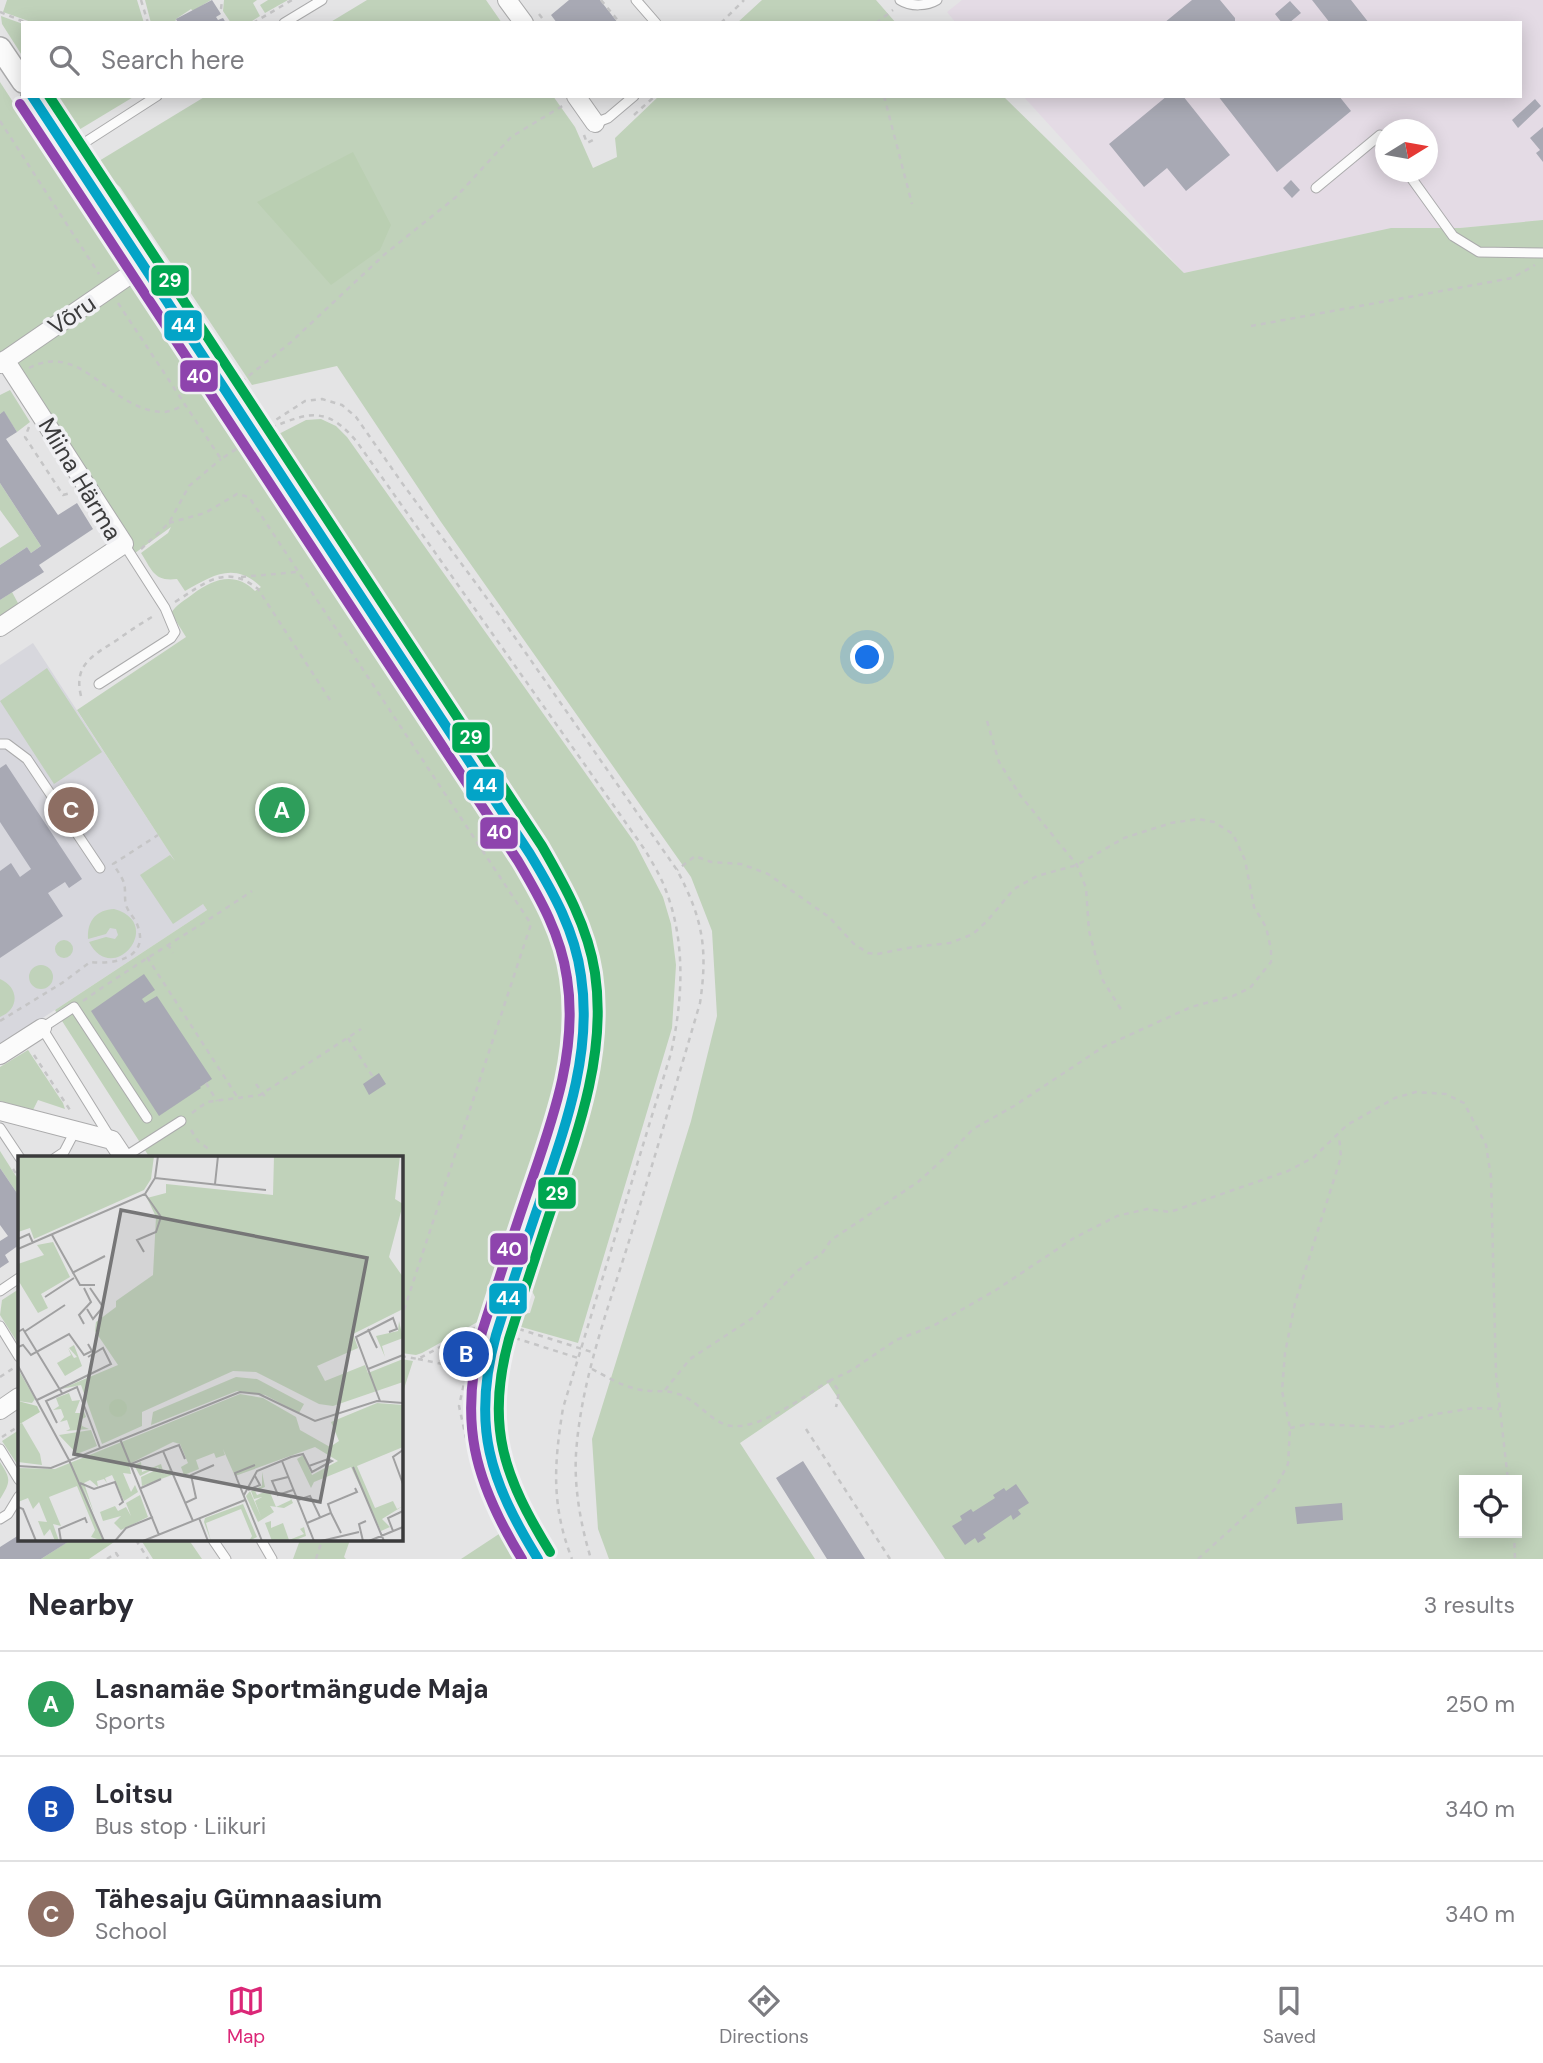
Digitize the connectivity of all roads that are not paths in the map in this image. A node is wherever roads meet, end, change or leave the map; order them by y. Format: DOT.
graph roads {
  1 [pos="322,0"];
  2 [pos="508,0"];
  3 [pos="636,0"];
  4 [pos="937,0"];
  5 [pos="902,1"];
  6 [pos="287,21"];
  7 [pos="523,21"];
  8 [pos="654,21"];
  9 [pos="0,48"];
  10 [pos="21,79"];
  11 [pos="33,98"];
  12 [pos="154,98"];
  13 [pos="632,98"];
  14 [pos="570,101"];
  15 [pos="595,123"];
  16 [pos="1375,139"];
  17 [pos="69,153"];
  18 [pos="1414,182"];
  19 [pos="1317,188"];
  20 [pos="1543,253"];
  21 [pos="144,265"];
  22 [pos="3,362"];
  23 [pos="129,550"];
  24 [pos="0,628"];
  25 [pos="99,684"];
  26 [pos="0,744"];
  27 [pos="100,868"];
  28 [pos="42,1028"];
  29 [pos="0,1055"];
  30 [pos="0,1111"];
  31 [pos="147,1118"];
  32 [pos="182,1120"];
  33 [pos="0,1128"];
  34 [pos="80,1132"];
  35 [pos="112,1140"];
  36 [pos="19,1156"];
  37 [pos="58,1156"];
  38 [pos="122,1156"];
  39 [pos="126,1156"];
  40 [pos="18,1279"];
  41 [pos="0,1291"];
  42 [pos="0,1326"];
  43 [pos="18,1355"];
  44 [pos="18,1398"];
  45 [pos="0,1410"];
  46 [pos="0,1449"];
  47 [pos="18,1478"];
  48 [pos="18,1498"];
  49 [pos="0,1519"];
  50 [pos="215,1542"];
  51 [pos="262,1542"];
  52 [pos="226,1559"];
  53 [pos="272,1559"];
  54 [pos="538,1559"];
  1 -- 6 [label="lane"];
  2 -- 7 [label="street"];
  3 -- 8 [label="lane"];
  4 -- 5 [label="lane"];
  9 -- 10 [label="street"];
  11 -- 17 [label="street"];
  12 -- 17 [label="lane"];
  13 -- 15 [label="lane"];
  14 -- 15 [label="street"];
  16 -- 19 [label="lane"];
  17 -- 21 [label="street"];
  18 -- 20 [label="lane"];
  21 -- 22 [label="street, Võru"];
  21 -- 54 [label="street"];
  22 -- 23 [label="street, Miina Härma"];
  23 -- 24 [label="street, Miina Härma"];
  23 -- 25 [label="lane"];
  26 -- 27 [label="lane"];
  28 -- 29 [label="street"];
  28 -- 31 [label="lane"];
  28 -- 35 [label="lane"];
  30 -- 34 [label="street"];
  32 -- 39 [label="lane"];
  33 -- 36 [label="lane"];
  34 -- 35 [label="street"];
  34 -- 37 [label="lane"];
  35 -- 38 [label="street"];
  40 -- 41 [label="lane"];
  42 -- 43 [label="lane"];
  44 -- 45 [label="street"];
  46 -- 47 [label="lane"];
  48 -- 49 [label="lane"];
  50 -- 52 [label="lane"];
  51 -- 53 [label="lane"];
}
